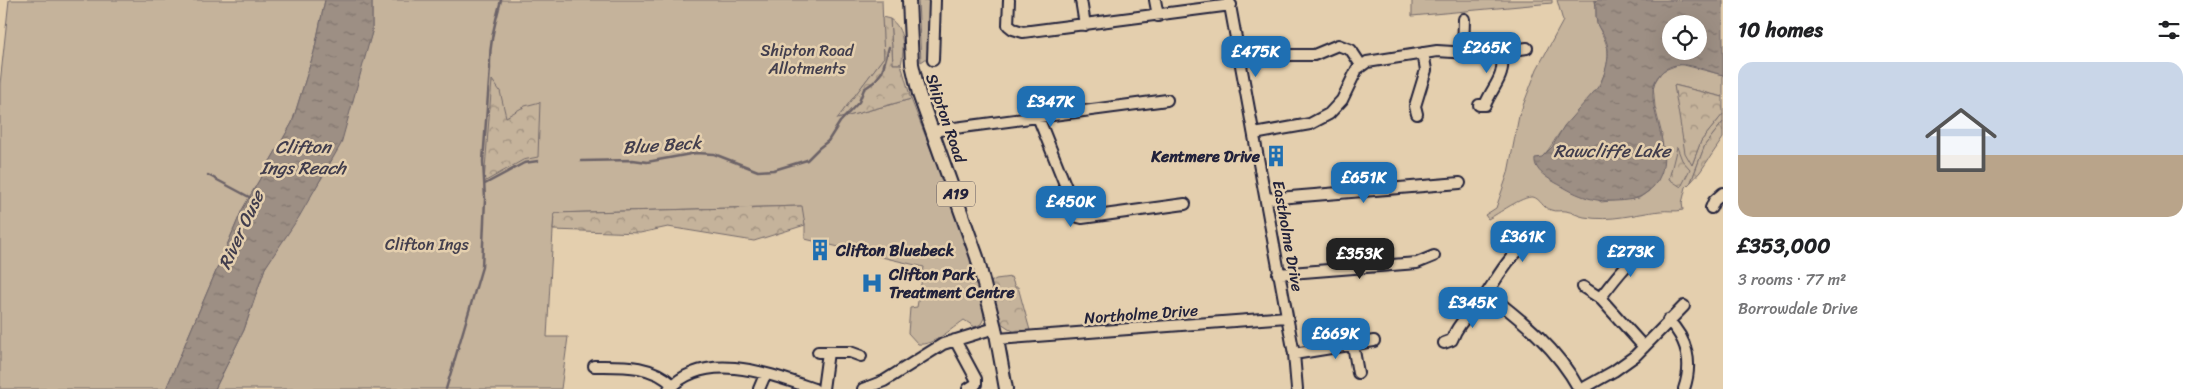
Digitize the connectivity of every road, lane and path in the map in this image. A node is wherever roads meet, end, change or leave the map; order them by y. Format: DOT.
graph roads {
  1 [pos="909,0"];
  2 [pos="935,0"];
  3 [pos="1009,0"];
  4 [pos="1081,0"];
  5 [pos="1155,0"];
  6 [pos="1230,3"];
  7 [pos="1158,16"];
  8 [pos="1464,19"];
  9 [pos="1085,25"];
  10 [pos="1527,48"];
  11 [pos="1463,52"];
  12 [pos="1502,52"];
  13 [pos="1292,53"];
  14 [pos="1424,53"];
  15 [pos="933,60"];
  16 [pos="1361,65"];
  17 [pos="1167,100"];
  18 [pos="1484,106"];
  19 [pos="1414,108"];
  20 [pos="1038,117"];
  21 [pos="932,131"];
  22 [pos="1254,134"];
  23 [pos="1460,183"];
  24 [pos="1723,193"];
  25 [pos="1266,199"];
  26 [pos="1184,204"];
  27 [pos="1711,208"];
  28 [pos="1538,228"];
  29 [pos="1655,246"];
  30 [pos="1434,256"];
  31 [pos="1278,274"];
  32 [pos="1583,287"];
  33 [pos="1487,293"];
  34 [pos="1600,298"];
  35 [pos="1684,306"];
  36 [pos="1287,317"];
  37 [pos="1668,320"];
  38 [pos="997,334"];
  39 [pos="955,340"];
  40 [pos="1374,341"];
  41 [pos="1444,343"];
  42 [pos="1353,345"];
  43 [pos="1644,347"];
  44 [pos="1294,354"];
  45 [pos="861,356"];
  46 [pos="594,366"];
  47 [pos="1358,373"];
  48 [pos="765,375"];
  49 [pos="886,385"];
  50 [pos="671,387"];
  51 [pos="759,389"];
  52 [pos="814,389"];
  53 [pos="823,389"];
  54 [pos="863,389"];
  55 [pos="968,389"];
  56 [pos="1006,389"];
  57 [pos="1297,389"];
  58 [pos="1580,389"];
  59 [pos="1684,389"];
  1 -- 21 [label="main road, Shipton Road / A19"];
  2 -- 15 [label="street, Shipton Road"];
  3 -- 9 [label="street"];
  4 -- 9 [label="street"];
  5 -- 7 [label="street"];
  6 -- 7 [label="street"];
  6 -- 22 [label="street, Eastholme Drive"];
  7 -- 9 [label="street"];
  8 -- 11 [label="street"];
  10 -- 12 [label="street"];
  11 -- 12 [label="street"];
  11 -- 14 [label="street"];
  12 -- 18 [label="street"];
  13 -- 16 [label="street"];
  14 -- 16 [label="street"];
  14 -- 19 [label="street"];
  16 -- 22 [label="street"];
  17 -- 20 [label="street"];
  20 -- 21 [label="street"];
  20 -- 26 [label="street"];
  21 -- 38 [label="main road, Shipton Road / A19"];
  22 -- 25 [label="street, Eastholme Drive"];
  23 -- 25 [label="street"];
  24 -- 27 [label="street"];
  25 -- 31 [label="street, Eastholme Drive"];
  28 -- 33 [label="street"];
  29 -- 34 [label="street"];
  30 -- 31 [label="street"];
  31 -- 36 [label="street, Eastholme Drive"];
  32 -- 34 [label="street"];
  33 -- 41 [label="street"];
  33 -- 58 [label="street"];
  34 -- 43 [label="street"];
  35 -- 37 [label="street"];
  36 -- 38 [label="street, Northolme Drive"];
  36 -- 44 [label="street, Eastholme Drive"];
  37 -- 43 [label="street"];
  37 -- 59 [label="street"];
  38 -- 39 [label="street, Northolme Drive"];
  38 -- 56 [label="main road, Shipton Road / A19"];
  39 -- 49 [label="street, Northolme Drive"];
  39 -- 55 [label="street"];
  40 -- 42 [label="street"];
  42 -- 44 [label="street"];
  42 -- 47 [label="street"];
  43 -- 58 [label="street"];
  44 -- 57 [label="street, Eastholme Drive"];
  45 -- 53 [label="street"];
  46 -- 50 [label="street"];
  48 -- 50 [label="street"];
  48 -- 51 [label="street"];
  48 -- 52 [label="street"];
  49 -- 54 [label="street, Northolme Drive"];
}
